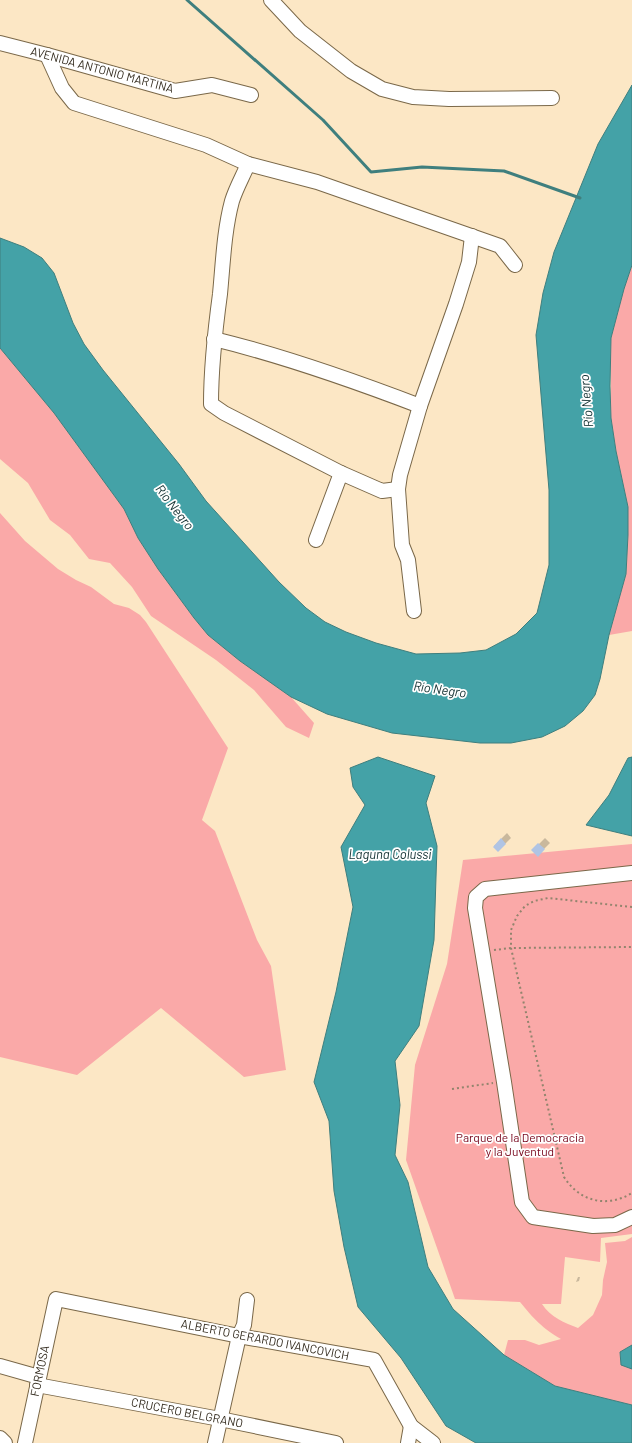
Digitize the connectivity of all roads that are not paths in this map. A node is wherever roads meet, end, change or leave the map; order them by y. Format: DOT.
graph roads {
  1 [pos="271,0"];
  2 [pos="0,43"];
  3 [pos="47,55"];
  4 [pos="250,95"];
  5 [pos="552,98"];
  6 [pos="248,164"];
  7 [pos="472,236"];
  8 [pos="515,265"];
  9 [pos="214,340"];
  10 [pos="420,406"];
  11 [pos="341,473"];
  12 [pos="398,489"];
  13 [pos="316,540"];
  14 [pos="414,611"];
  15 [pos="632,873"];
  16 [pos="632,1217"];
  17 [pos="56,1299"];
  18 [pos="247,1300"];
  19 [pos="239,1336"];
  20 [pos="0,1366"];
  21 [pos="38,1381"];
  22 [pos="220,1419"];
  23 [pos="411,1426"];
  24 [pos="0,1438"];
  25 [pos="5,1443"];
  26 [pos="25,1443"];
  27 [pos="215,1443"];
  28 [pos="336,1443"];
  29 [pos="408,1443"];
  30 [pos="433,1443"];
  1 -- 5 [label="street"];
  2 -- 3 [label="street, AVENIDA ANTONIO MARTINA"];
  3 -- 4 [label="street, AVENIDA ANTONIO MARTINA"];
  3 -- 6 [label="street"];
  6 -- 7 [label="street"];
  6 -- 9 [label="street"];
  7 -- 8 [label="street"];
  7 -- 10 [label="street"];
  9 -- 10 [label="street"];
  9 -- 11 [label="street"];
  10 -- 12 [label="street"];
  11 -- 12 [label="street"];
  11 -- 13 [label="street"];
  12 -- 14 [label="street"];
  15 -- 16 [label="street"];
  17 -- 19 [label="street, ALBERTO GERARDO IVANCOVICH"];
  17 -- 21 [label="street, FORMOSA"];
  18 -- 19 [label="street"];
  19 -- 22 [label="street"];
  19 -- 23 [label="street, ALBERTO GERARDO IVANCOVICH"];
  20 -- 21 [label="street, CRUCERO BELGRANO"];
  21 -- 22 [label="street, CRUCERO BELGRANO"];
  21 -- 26 [label="street, FORMOSA"];
  22 -- 27 [label="street"];
  22 -- 28 [label="street, CRUCERO BELGRANO"];
  23 -- 29 [label="street"];
  23 -- 30 [label="street, ALBERTO GERARDO IVANCOVICH"];
  24 -- 25 [label="street"];
}
